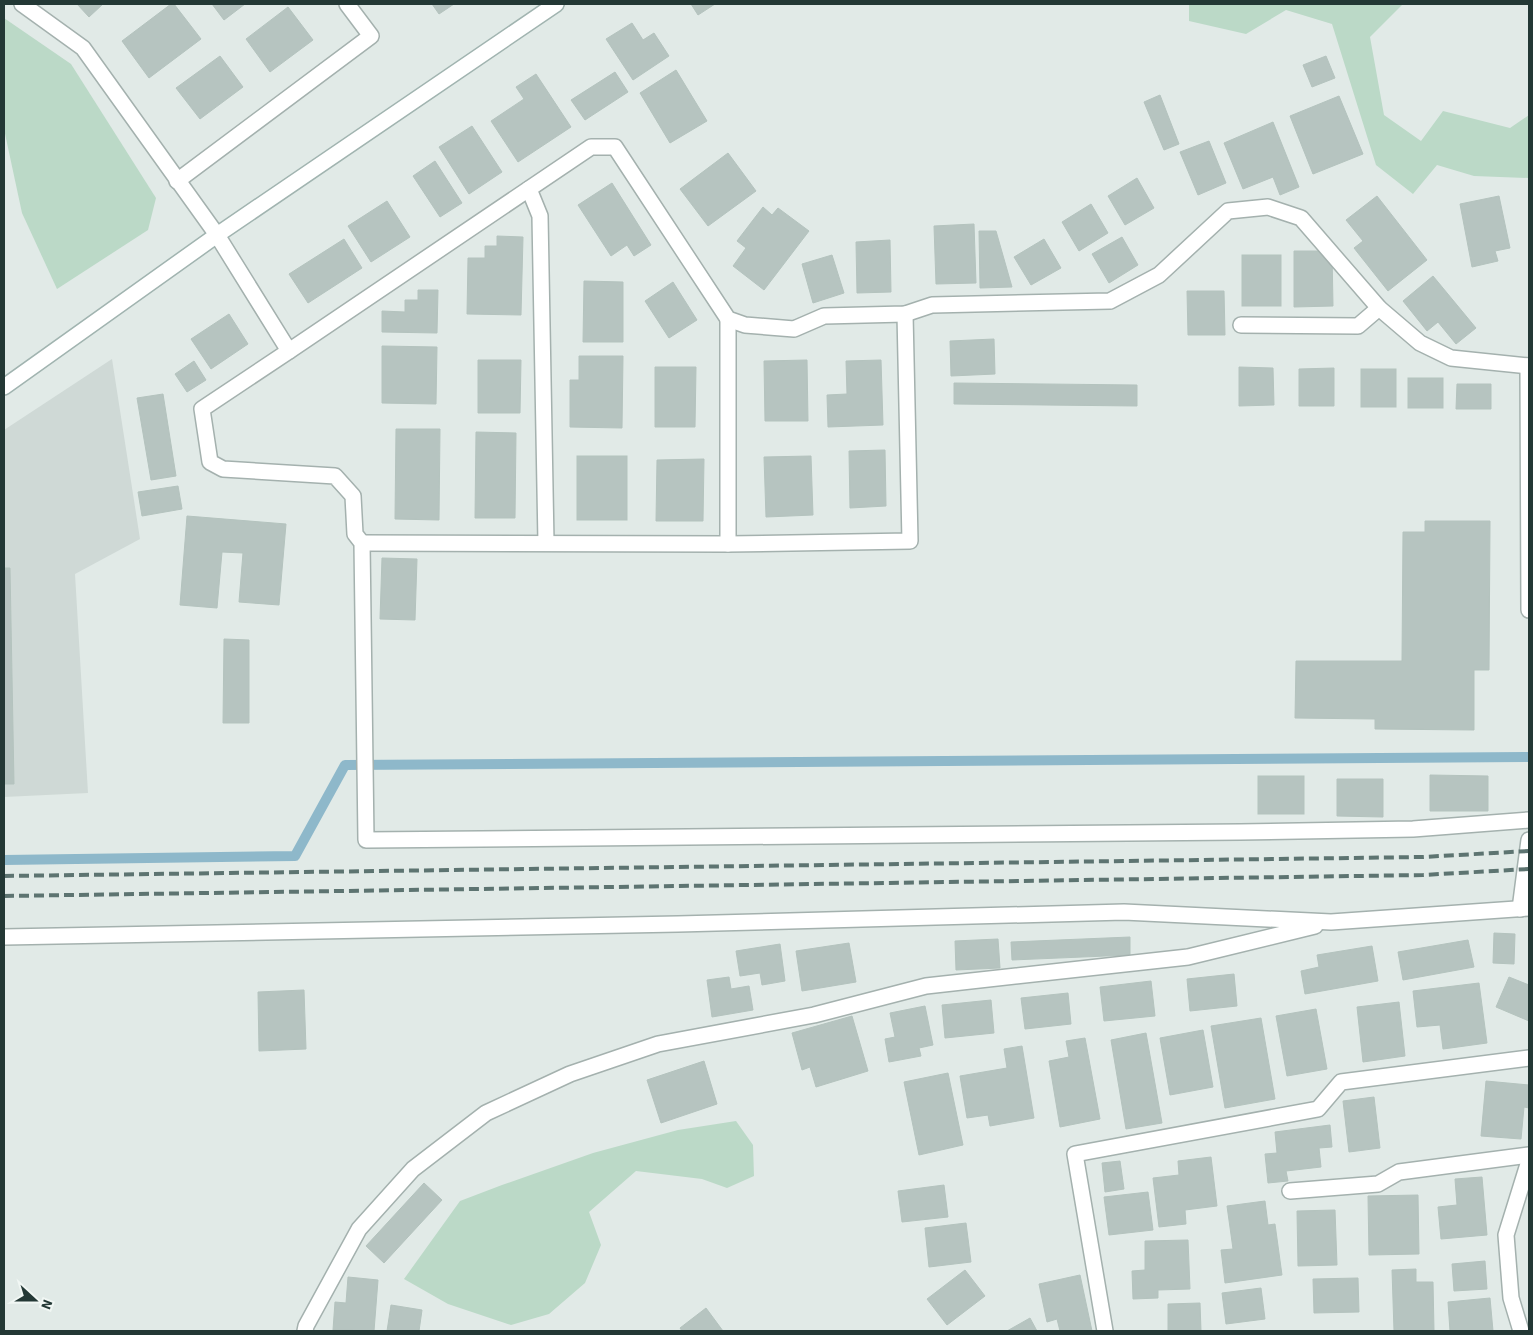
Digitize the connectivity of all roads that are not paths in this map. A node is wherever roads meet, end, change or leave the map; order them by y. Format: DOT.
graph roads {
  1 [pos="22,4"];
  2 [pos="347,4"];
  3 [pos="556,4"];
  4 [pos="177,182"];
  5 [pos="529,189"];
  6 [pos="217,235"];
  7 [pos="1379,308"];
  8 [pos="905,314"];
  9 [pos="728,319"];
  10 [pos="1241,326"];
  11 [pos="289,351"];
  12 [pos="1529,366"];
  13 [pos="4,387"];
  14 [pos="362,543"];
  15 [pos="546,543"];
  16 [pos="728,544"];
  17 [pos="1529,610"];
  18 [pos="1529,820"];
  19 [pos="1529,840"];
  20 [pos="1524,909"];
  21 [pos="1331,922"];
  22 [pos="4,937"];
  23 [pos="1529,1058"];
  24 [pos="1529,1155"];
  25 [pos="1529,1161"];
  26 [pos="1290,1191"];
  27 [pos="305,1331"];
  28 [pos="1105,1331"];
  29 [pos="1521,1331"];
  1 -- 4 [label="street"];
  2 -- 4 [label="street"];
  3 -- 6 [label="street"];
  4 -- 6 [label="street"];
  5 -- 9 [label="street"];
  5 -- 11 [label="street"];
  5 -- 15 [label="street"];
  6 -- 11 [label="street"];
  6 -- 13 [label="street"];
  7 -- 8 [label="street"];
  7 -- 10 [label="street"];
  7 -- 12 [label="street"];
  8 -- 9 [label="street"];
  8 -- 16 [label="street"];
  9 -- 16 [label="street"];
  11 -- 14 [label="street"];
  12 -- 17 [label="street"];
  14 -- 15 [label="street"];
  14 -- 18 [label="street"];
  15 -- 16 [label="street"];
  19 -- 20 [label="street"];
  20 -- 21 [label="street"];
  21 -- 22 [label="street"];
  21 -- 27 [label="street"];
  23 -- 28 [label="street"];
  24 -- 26 [label="street"];
  25 -- 29 [label="street"];
}
